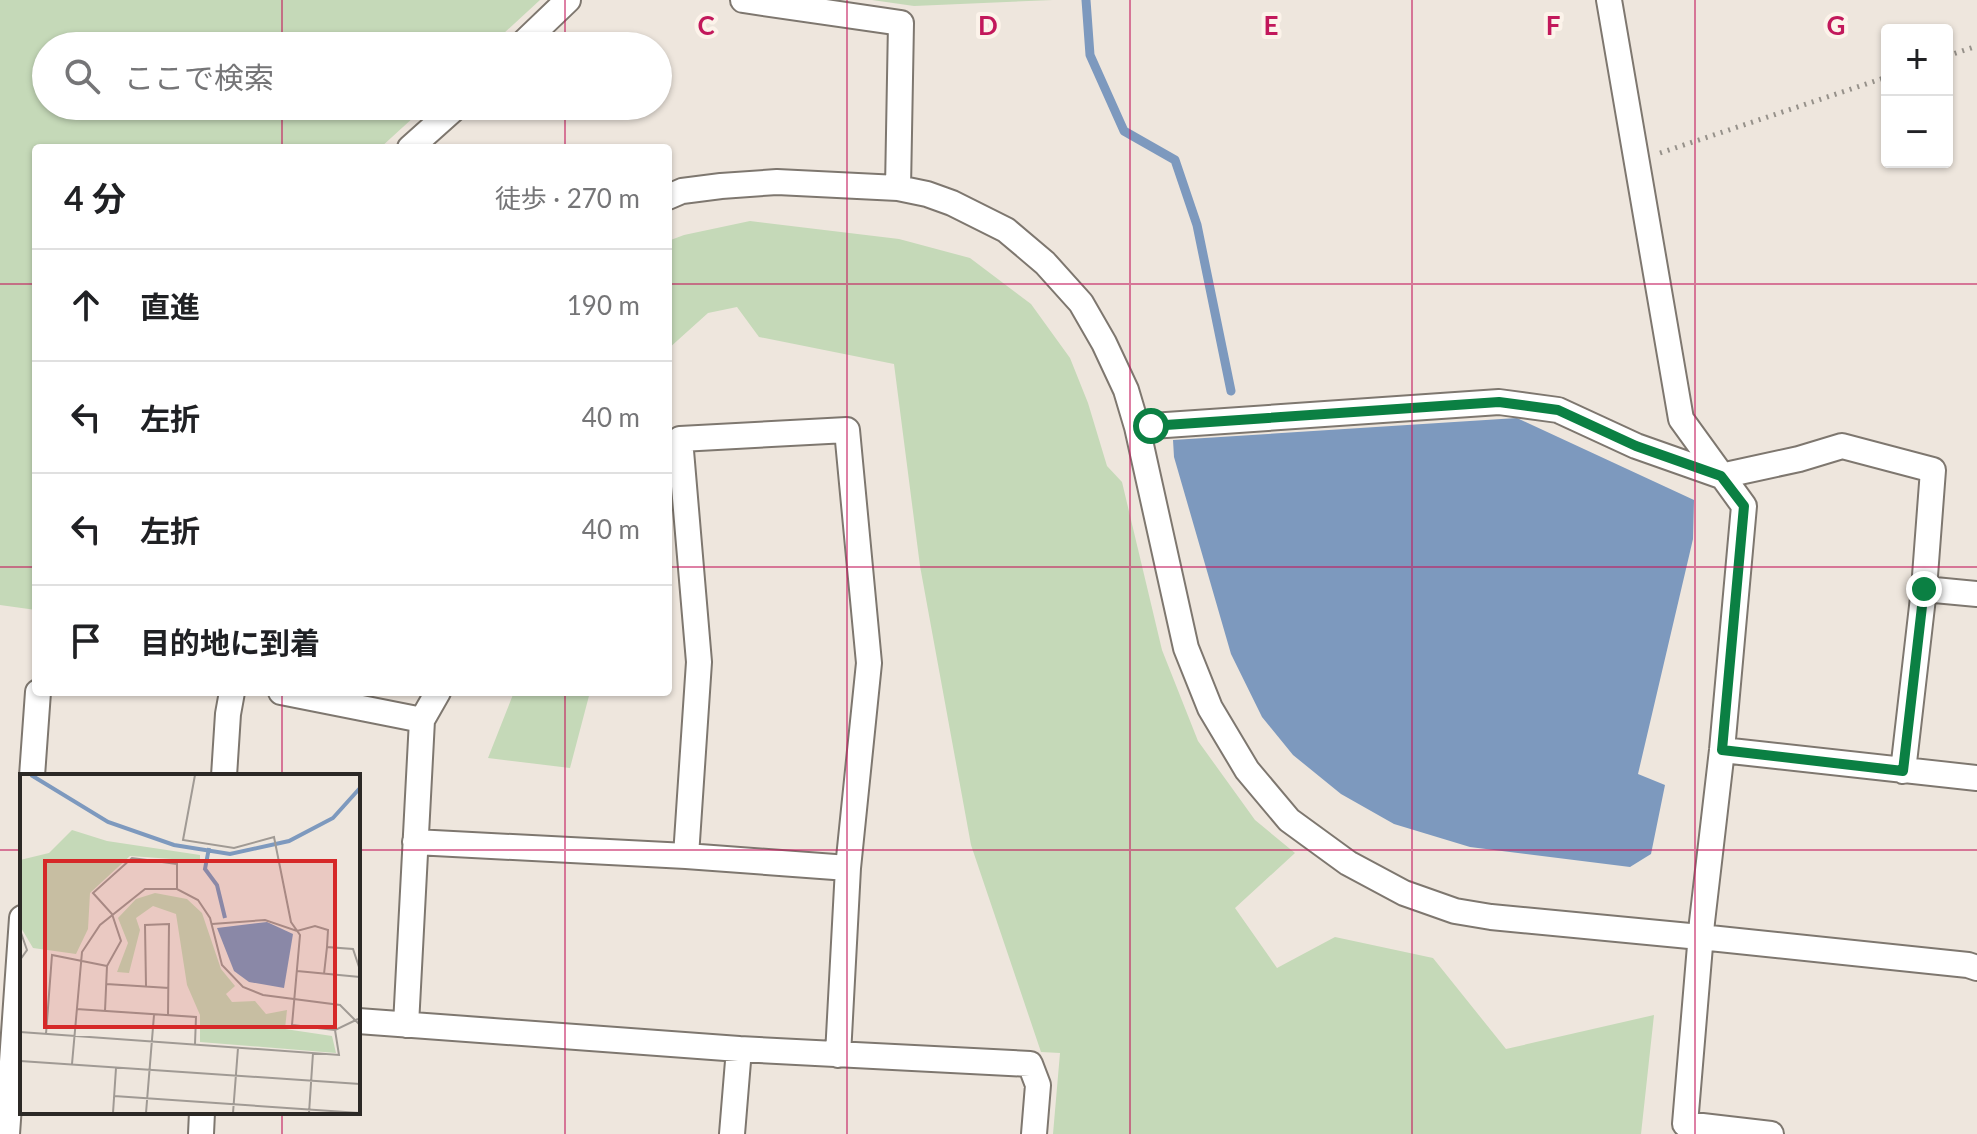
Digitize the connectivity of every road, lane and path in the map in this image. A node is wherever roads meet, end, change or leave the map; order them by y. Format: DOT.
graph roads {
  1 [pos="568,0"];
  2 [pos="743,0"];
  3 [pos="1609,0"];
  4 [pos="535,32"];
  5 [pos="1977,46"];
  6 [pos="1953,54"];
  7 [pos="1881,79"];
  8 [pos="441,120"];
  9 [pos="414,144"];
  10 [pos="1637,161"];
  11 [pos="898,188"];
  12 [pos="672,195"];
  13 [pos="1137,427"];
  14 [pos="1721,476"];
  15 [pos="1924,589"];
  16 [pos="1977,594"];
  17 [pos="38,696"];
  18 [pos="231,696"];
  19 [pos="301,696"];
  20 [pos="436,696"];
  21 [pos="422,720"];
  22 [pos="1722,750"];
  23 [pos="1903,771"];
  24 [pos="32,774"];
  25 [pos="224,774"];
  26 [pos="1977,778"];
  27 [pos="415,842"];
  28 [pos="686,856"];
  29 [pos="848,868"];
  30 [pos="1700,937"];
  31 [pos="20,947"];
  32 [pos="1977,968"];
  33 [pos="360,1021"];
  34 [pos="406,1025"];
  35 [pos="739,1049"];
  36 [pos="838,1055"];
  37 [pos="202,1114"];
  38 [pos="7,1134"];
  39 [pos="201,1134"];
  40 [pos="732,1134"];
  41 [pos="1034,1134"];
  42 [pos="1771,1134"];
  1 -- 4 [label="street"];
  2 -- 11 [label="street"];
  3 -- 10 [label="street"];
  5 -- 6 [label="path"];
  7 -- 10 [label="path"];
  8 -- 9 [label="street"];
  10 -- 14 [label="street"];
  11 -- 12 [label="street"];
  11 -- 13 [label="street"];
  13 -- 14 [label="street"];
  13 -- 30 [label="street"];
  14 -- 15 [label="street"];
  14 -- 22 [label="street"];
  15 -- 16 [label="street"];
  15 -- 23 [label="street"];
  17 -- 24 [label="street"];
  18 -- 25 [label="street"];
  19 -- 21 [label="street"];
  20 -- 21 [label="street"];
  21 -- 27 [label="street"];
  22 -- 23 [label="street"];
  22 -- 30 [label="street"];
  23 -- 26 [label="street"];
  27 -- 28 [label="street"];
  27 -- 34 [label="street"];
  28 -- 29 [label="street"];
  28 -- 29 [label="street"];
  29 -- 36 [label="street"];
  30 -- 32 [label="street"];
  30 -- 42 [label="street"];
  31 -- 38 [label="street"];
  33 -- 34 [label="street"];
  34 -- 35 [label="street"];
  35 -- 36 [label="street"];
  35 -- 40 [label="street"];
  36 -- 41 [label="street"];
  37 -- 39 [label="street"];
}
